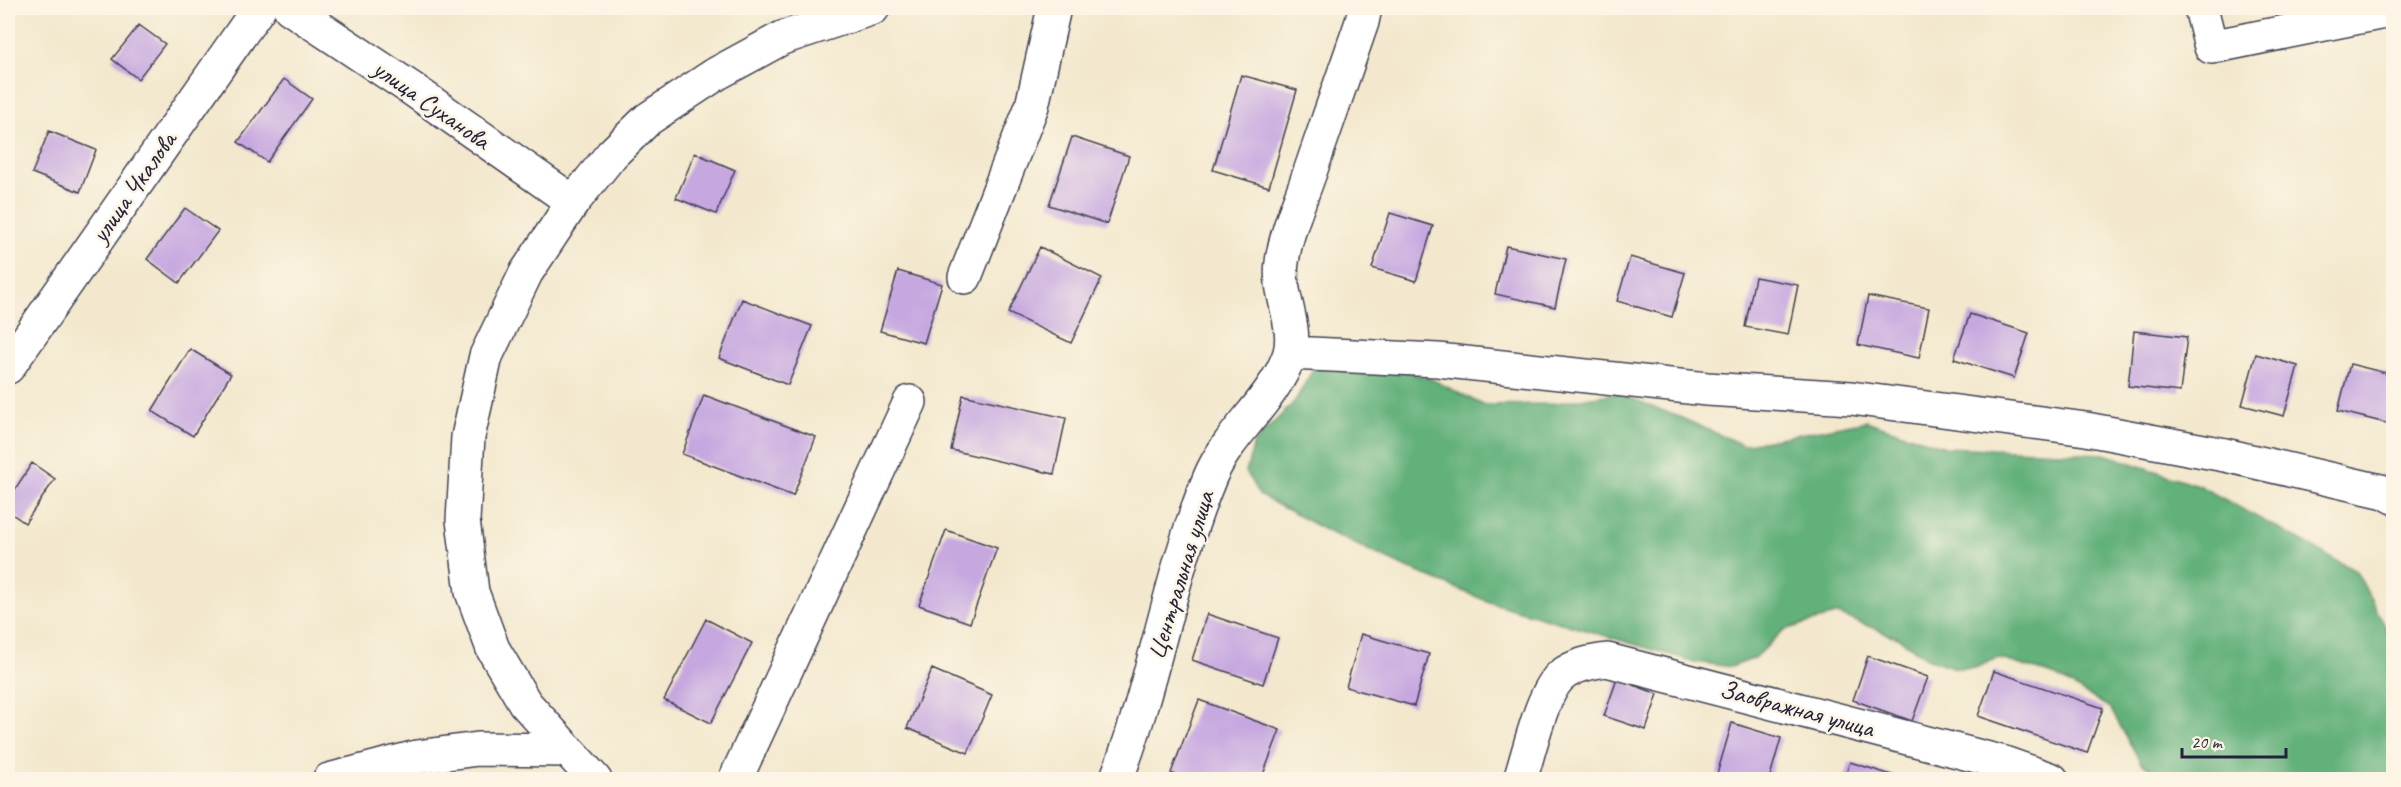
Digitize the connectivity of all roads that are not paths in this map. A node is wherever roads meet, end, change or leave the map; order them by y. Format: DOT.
graph roads {
  1 [pos="259,8"];
  2 [pos="290,8"];
  3 [pos="814,8"];
  4 [pos="873,8"];
  5 [pos="1054,8"];
  6 [pos="1365,8"];
  7 [pos="2201,8"];
  8 [pos="2394,10"];
  9 [pos="782,38"];
  10 [pos="573,202"];
  11 [pos="965,277"];
  12 [pos="1290,353"];
  13 [pos="8,367"];
  14 [pos="910,402"];
  15 [pos="2394,497"];
  16 [pos="567,750"];
  17 [pos="329,780"];
  18 [pos="595,780"];
  19 [pos="735,780"];
  20 [pos="1116,780"];
  21 [pos="1520,780"];
  22 [pos="2052,780"];
  1 -- 13 [label="street, улица Чкалова"];
  2 -- 10 [label="street, улица Суханова"];
  3 -- 9 [label="street"];
  4 -- 9 [label="street"];
  5 -- 11 [label="street"];
  6 -- 12 [label="street, Центральная улица"];
  7 -- 8 [label="street"];
  9 -- 10 [label="street"];
  10 -- 16 [label="street"];
  12 -- 15 [label="street"];
  12 -- 20 [label="street, Центральная улица"];
  14 -- 19 [label="street"];
  16 -- 17 [label="street"];
  16 -- 18 [label="street"];
  21 -- 22 [label="street, Заовражная улица"];
}
